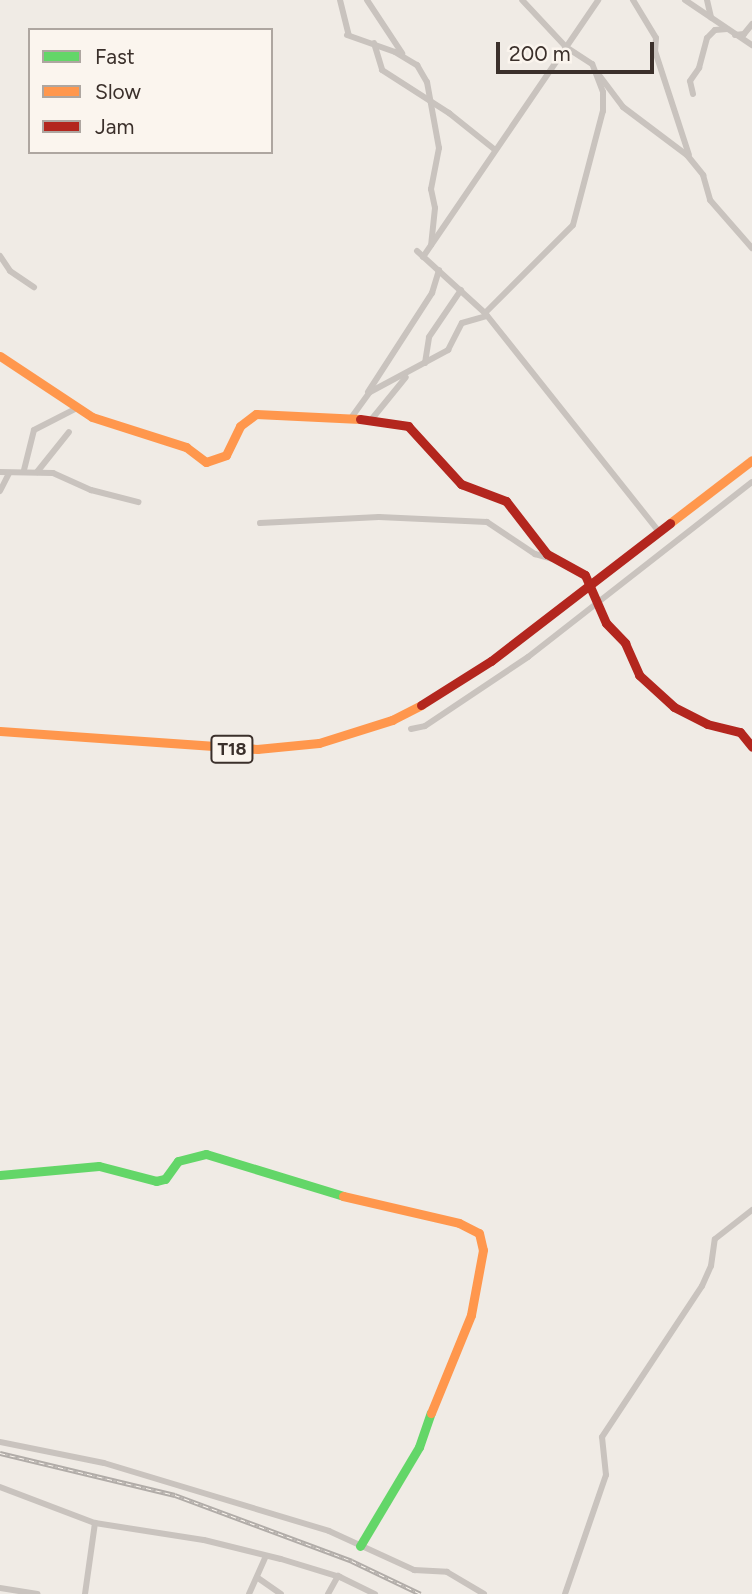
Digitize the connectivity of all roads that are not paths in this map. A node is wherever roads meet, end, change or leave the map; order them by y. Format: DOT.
graph roads {
  1 [pos="340,0"];
  2 [pos="367,0"];
  3 [pos="522,0"];
  4 [pos="598,0"];
  5 [pos="633,0"];
  6 [pos="707,0"];
  7 [pos="689,1"];
  8 [pos="711,18"];
  9 [pos="752,24"];
  10 [pos="727,29"];
  11 [pos="736,35"];
  12 [pos="374,43"];
  13 [pos="752,45"];
  14 [pos="566,47"];
  15 [pos="407,59"];
  16 [pos="598,74"];
  17 [pos="692,94"];
  18 [pos="433,103"];
  19 [pos="494,149"];
  20 [pos="690,160"];
  21 [pos="430,248"];
  22 [pos="752,248"];
  23 [pos="417,251"];
  24 [pos="0,256"];
  25 [pos="424,257"];
  26 [pos="439,270"];
  27 [pos="34,287"];
  28 [pos="461,290"];
  29 [pos="486,315"];
  30 [pos="0,356"];
  31 [pos="425,363"];
  32 [pos="407,375"];
  33 [pos="62,395"];
  34 [pos="366,395"];
  35 [pos="77,408"];
  36 [pos="60,417"];
  37 [pos="351,418"];
  38 [pos="371,420"];
  39 [pos="69,432"];
  40 [pos="752,460"];
  41 [pos="24,470"];
  42 [pos="0,472"];
  43 [pos="37,472"];
  44 [pos="9,473"];
  45 [pos="752,482"];
  46 [pos="0,491"];
  47 [pos="138,502"];
  48 [pos="260,523"];
  49 [pos="659,532"];
  50 [pos="554,559"];
  51 [pos="588,590"];
  52 [pos="597,604"];
  53 [pos="411,729"];
  54 [pos="0,731"];
  55 [pos="752,747"];
  56 [pos="0,1175"];
  57 [pos="752,1210"];
  58 [pos="0,1442"];
  59 [pos="0,1487"];
  60 [pos="95,1523"];
  61 [pos="359,1546"];
  62 [pos="265,1558"];
  63 [pos="338,1576"];
  64 [pos="258,1578"];
  65 [pos="4,1590"];
  66 [pos="38,1594"];
  67 [pos="85,1594"];
  68 [pos="249,1594"];
  69 [pos="281,1594"];
  70 [pos="328,1594"];
  71 [pos="375,1594"];
  72 [pos="484,1594"];
  73 [pos="565,1594"];
  1 -- 12 [label="street"];
  2 -- 15 [label="street"];
  3 -- 14 [label="street"];
  4 -- 14 [label="street"];
  5 -- 20 [label="street"];
  6 -- 8 [label="street"];
  7 -- 8 [label="street"];
  8 -- 10 [label="street"];
  9 -- 11 [label="street"];
  10 -- 11 [label="street"];
  10 -- 17 [label="street"];
  11 -- 13 [label="street"];
  12 -- 15 [label="street"];
  12 -- 18 [label="street"];
  14 -- 16 [label="street"];
  14 -- 19 [label="street"];
  15 -- 18 [label="street"];
  16 -- 20 [label="street"];
  16 -- 29 [label="street"];
  18 -- 19 [label="street"];
  18 -- 21 [label="street"];
  19 -- 21 [label="street"];
  20 -- 22 [label="street"];
  21 -- 25 [label="street"];
  23 -- 25 [label="street"];
  24 -- 27 [label="street"];
  25 -- 26 [label="street"];
  26 -- 28 [label="street"];
  26 -- 34 [label="street"];
  28 -- 29 [label="street"];
  28 -- 31 [label="street"];
  29 -- 31 [label="street"];
  29 -- 49 [label="street"];
  30 -- 33 [label="main road"];
  31 -- 32 [label="street"];
  32 -- 34 [label="street"];
  32 -- 38 [label="street"];
  33 -- 35 [label="main road"];
  33 -- 36 [label="street"];
  34 -- 37 [label="street"];
  35 -- 36 [label="street"];
  35 -- 37 [label="main road"];
  36 -- 41 [label="street"];
  37 -- 38 [label="main road"];
  38 -- 50 [label="main road"];
  39 -- 43 [label="street"];
  40 -- 49 [label="main road, T18"];
  41 -- 43 [label="street"];
  41 -- 44 [label="street"];
  42 -- 44 [label="street"];
  43 -- 47 [label="street"];
  44 -- 46 [label="street"];
  45 -- 52 [label="street"];
  48 -- 50 [label="street"];
  49 -- 51 [label="main road, T18"];
  50 -- 51 [label="main road"];
  51 -- 52 [label="main road"];
  51 -- 54 [label="main road, T18"];
  52 -- 53 [label="street"];
  52 -- 55 [label="main road"];
  56 -- 61 [label="main road"];
  57 -- 73 [label="street"];
  58 -- 61 [label="street"];
  59 -- 60 [label="street"];
  60 -- 62 [label="street"];
  60 -- 67 [label="street"];
  61 -- 72 [label="street"];
  62 -- 63 [label="street"];
  62 -- 64 [label="street"];
  63 -- 70 [label="street"];
  63 -- 71 [label="street"];
  64 -- 68 [label="street"];
  64 -- 69 [label="street"];
  65 -- 66 [label="street"];
}
